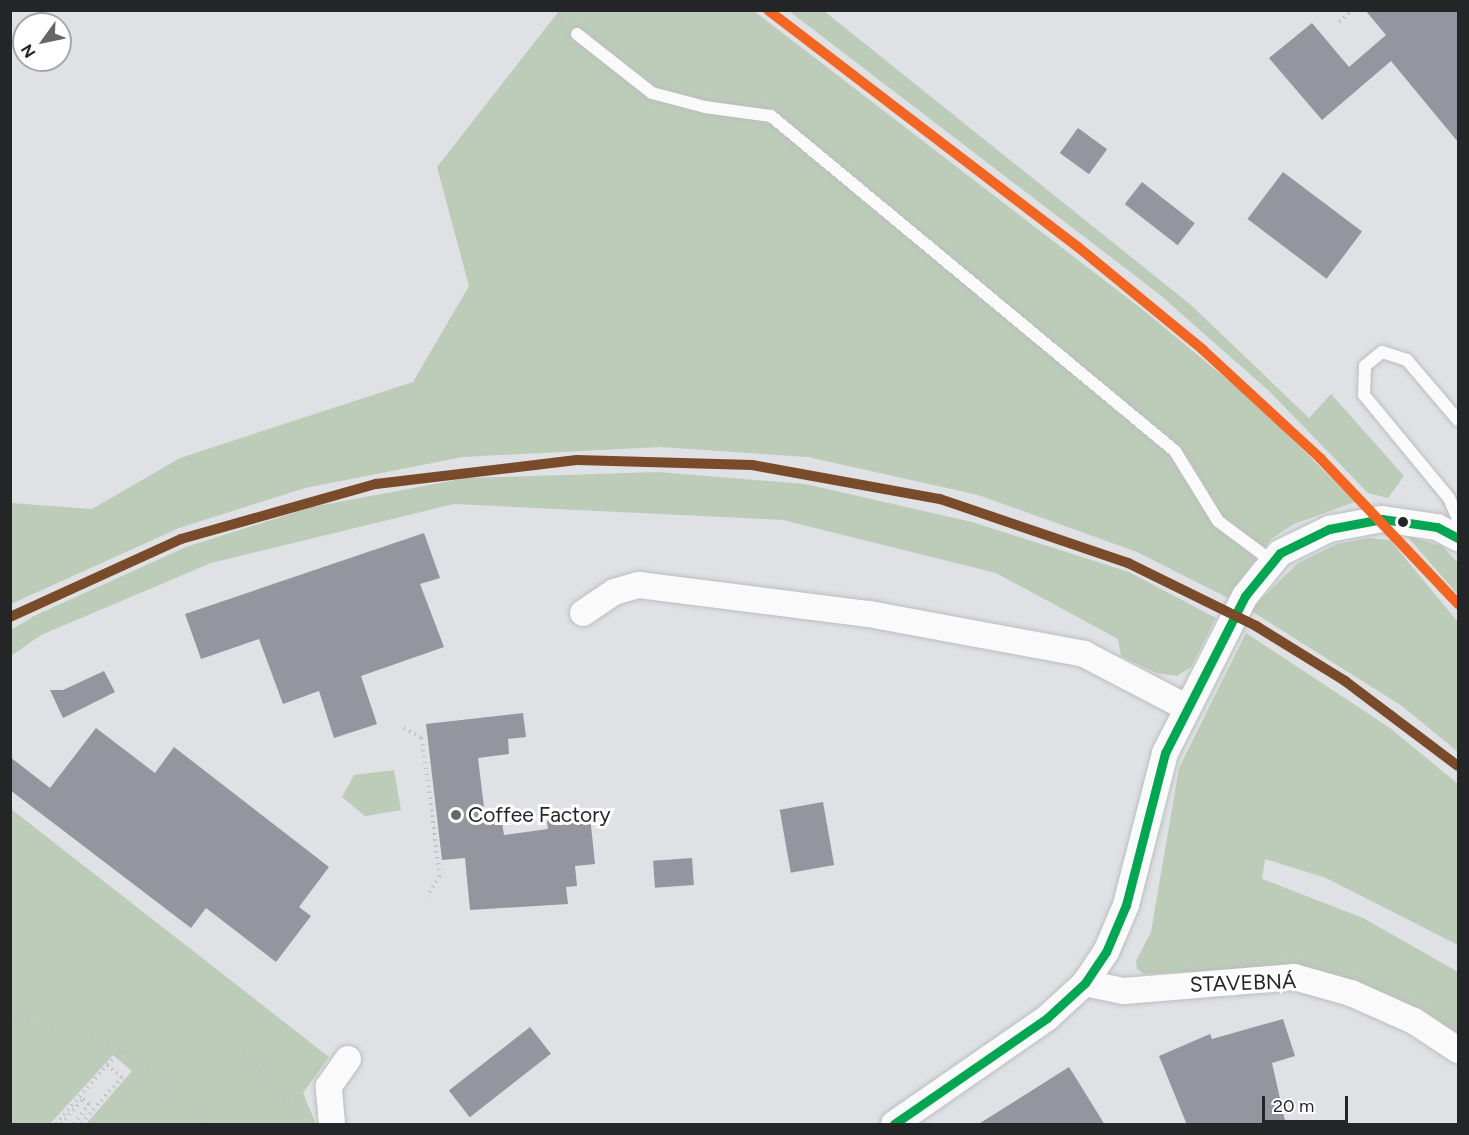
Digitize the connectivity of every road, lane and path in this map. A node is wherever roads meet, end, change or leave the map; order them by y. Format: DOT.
graph roads {
  1 [pos="1352,10"];
  2 [pos="1339,22"];
  3 [pos="578,34"];
  4 [pos="1458,420"];
  5 [pos="1458,519"];
  6 [pos="1458,538"];
  7 [pos="1273,562"];
  8 [pos="583,613"];
  9 [pos="1186,707"];
  10 [pos="404,728"];
  11 [pos="427,896"];
  12 [pos="1084,983"];
  13 [pos="10,1016"];
  14 [pos="232,1038"];
  15 [pos="122,1050"];
  16 [pos="1458,1050"];
  17 [pos="348,1059"];
  18 [pos="107,1065"];
  19 [pos="89,1104"];
  20 [pos="83,1110"];
  21 [pos="331,1123"];
  22 [pos="56,1125"];
  23 [pos="61,1125"];
  24 [pos="74,1125"];
  25 [pos="81,1125"];
  26 [pos="213,1125"];
  27 [pos="894,1125"];
  1 -- 2 [label="path"];
  3 -- 7 [label="lane"];
  4 -- 5 [label="lane"];
  6 -- 7 [label="street"];
  7 -- 9 [label="street"];
  8 -- 9 [label="street"];
  9 -- 12 [label="street"];
  10 -- 11 [label="path"];
  12 -- 16 [label="street, STAVEBNÁ"];
  12 -- 27 [label="street"];
  13 -- 15 [label="path"];
  14 -- 21 [label="path"];
  15 -- 18 [label="path"];
  15 -- 26 [label="path"];
  17 -- 21 [label="street"];
  18 -- 22 [label="path"];
  18 -- 25 [label="path"];
  19 -- 20 [label="path"];
  19 -- 23 [label="path"];
  19 -- 24 [label="path"];
}
